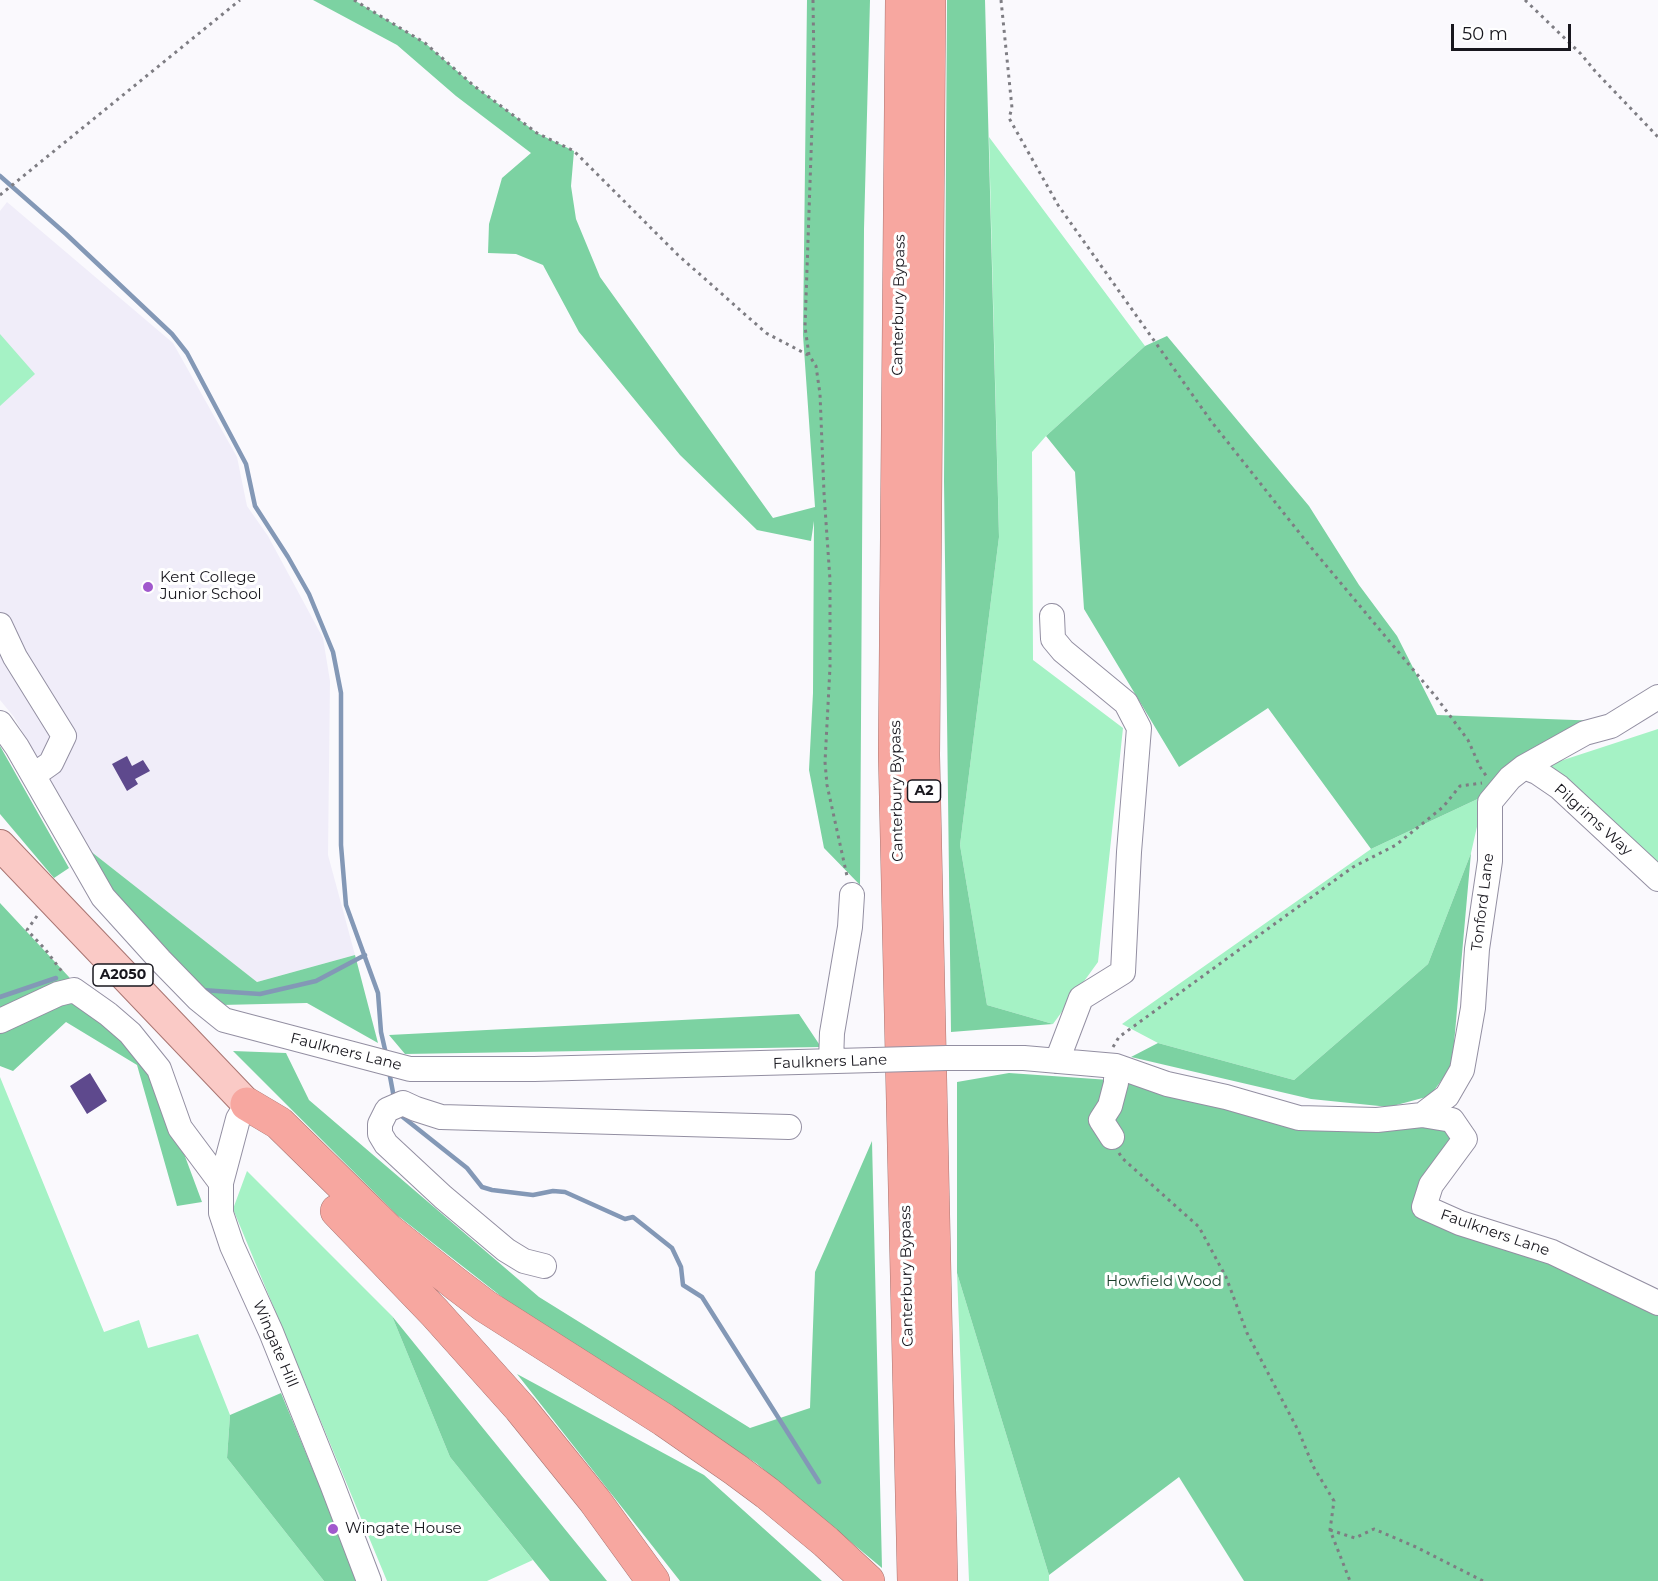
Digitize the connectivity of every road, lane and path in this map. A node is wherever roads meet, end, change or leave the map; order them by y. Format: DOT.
graph roads {
  1 [pos="240,0"];
  2 [pos="354,0"];
  3 [pos="813,0"];
  4 [pos="902,0"];
  5 [pos="930,0"];
  6 [pos="1001,0"];
  7 [pos="1525,0"];
  8 [pos="1658,137"];
  9 [pos="0,195"];
  10 [pos="809,355"];
  11 [pos="1052,616"];
  12 [pos="0,625"];
  13 [pos="1658,697"];
  14 [pos="0,723"];
  15 [pos="1517,772"];
  16 [pos="34,775"];
  17 [pos="0,845"];
  18 [pos="1658,879"];
  19 [pos="852,895"];
  20 [pos="0,1021"];
  21 [pos="831,1061"];
  22 [pos="1057,1061"];
  23 [pos="395,1065"];
  24 [pos="1116,1066"];
  25 [pos="247,1104"];
  26 [pos="399,1104"];
  27 [pos="1422,1115"];
  28 [pos="789,1127"];
  29 [pos="1112,1137"];
  30 [pos="221,1183"];
  31 [pos="544,1266"];
  32 [pos="1658,1303"];
  33 [pos="1330,1530"];
  34 [pos="913,1571"];
  35 [pos="369,1581"];
  36 [pos="653,1581"];
  37 [pos="868,1581"];
  38 [pos="941,1581"];
  39 [pos="1350,1581"];
  40 [pos="1483,1581"];
  1 -- 9 [label="path"];
  2 -- 10 [label="path"];
  3 -- 10 [label="path"];
  4 -- 34 [label="highway, Canterbury Bypass / A2"];
  5 -- 38 [label="highway, Canterbury Bypass / A2"];
  6 -- 15 [label="path"];
  7 -- 8 [label="path"];
  10 -- 19 [label="path"];
  11 -- 22 [label="street"];
  12 -- 16 [label="street"];
  13 -- 15 [label="street, Tonford Lane"];
  14 -- 16 [label="street, Faulkners Lane"];
  15 -- 18 [label="street, Pilgrims Way"];
  15 -- 24 [label="path"];
  15 -- 27 [label="street, Tonford Lane"];
  16 -- 23 [label="street, Faulkners Lane"];
  17 -- 25 [label="main road, A2050"];
  19 -- 21 [label="street"];
  20 -- 30 [label="street"];
  21 -- 22 [label="street, Faulkners Lane, bridge"];
  21 -- 23 [label="street, Faulkners Lane"];
  22 -- 24 [label="street, Faulkners Lane"];
  23 -- 26 [label="street"];
  24 -- 27 [label="street, Faulkners Lane"];
  24 -- 29 [label="street"];
  25 -- 30 [label="street, Wingate Hill"];
  25 -- 36 [label="highway"];
  25 -- 37 [label="highway"];
  26 -- 28 [label="street"];
  26 -- 31 [label="street"];
  27 -- 32 [label="street, Faulkners Lane"];
  29 -- 33 [label="path"];
  30 -- 35 [label="street, Wingate Hill"];
  33 -- 39 [label="path"];
  33 -- 40 [label="path"];
}
